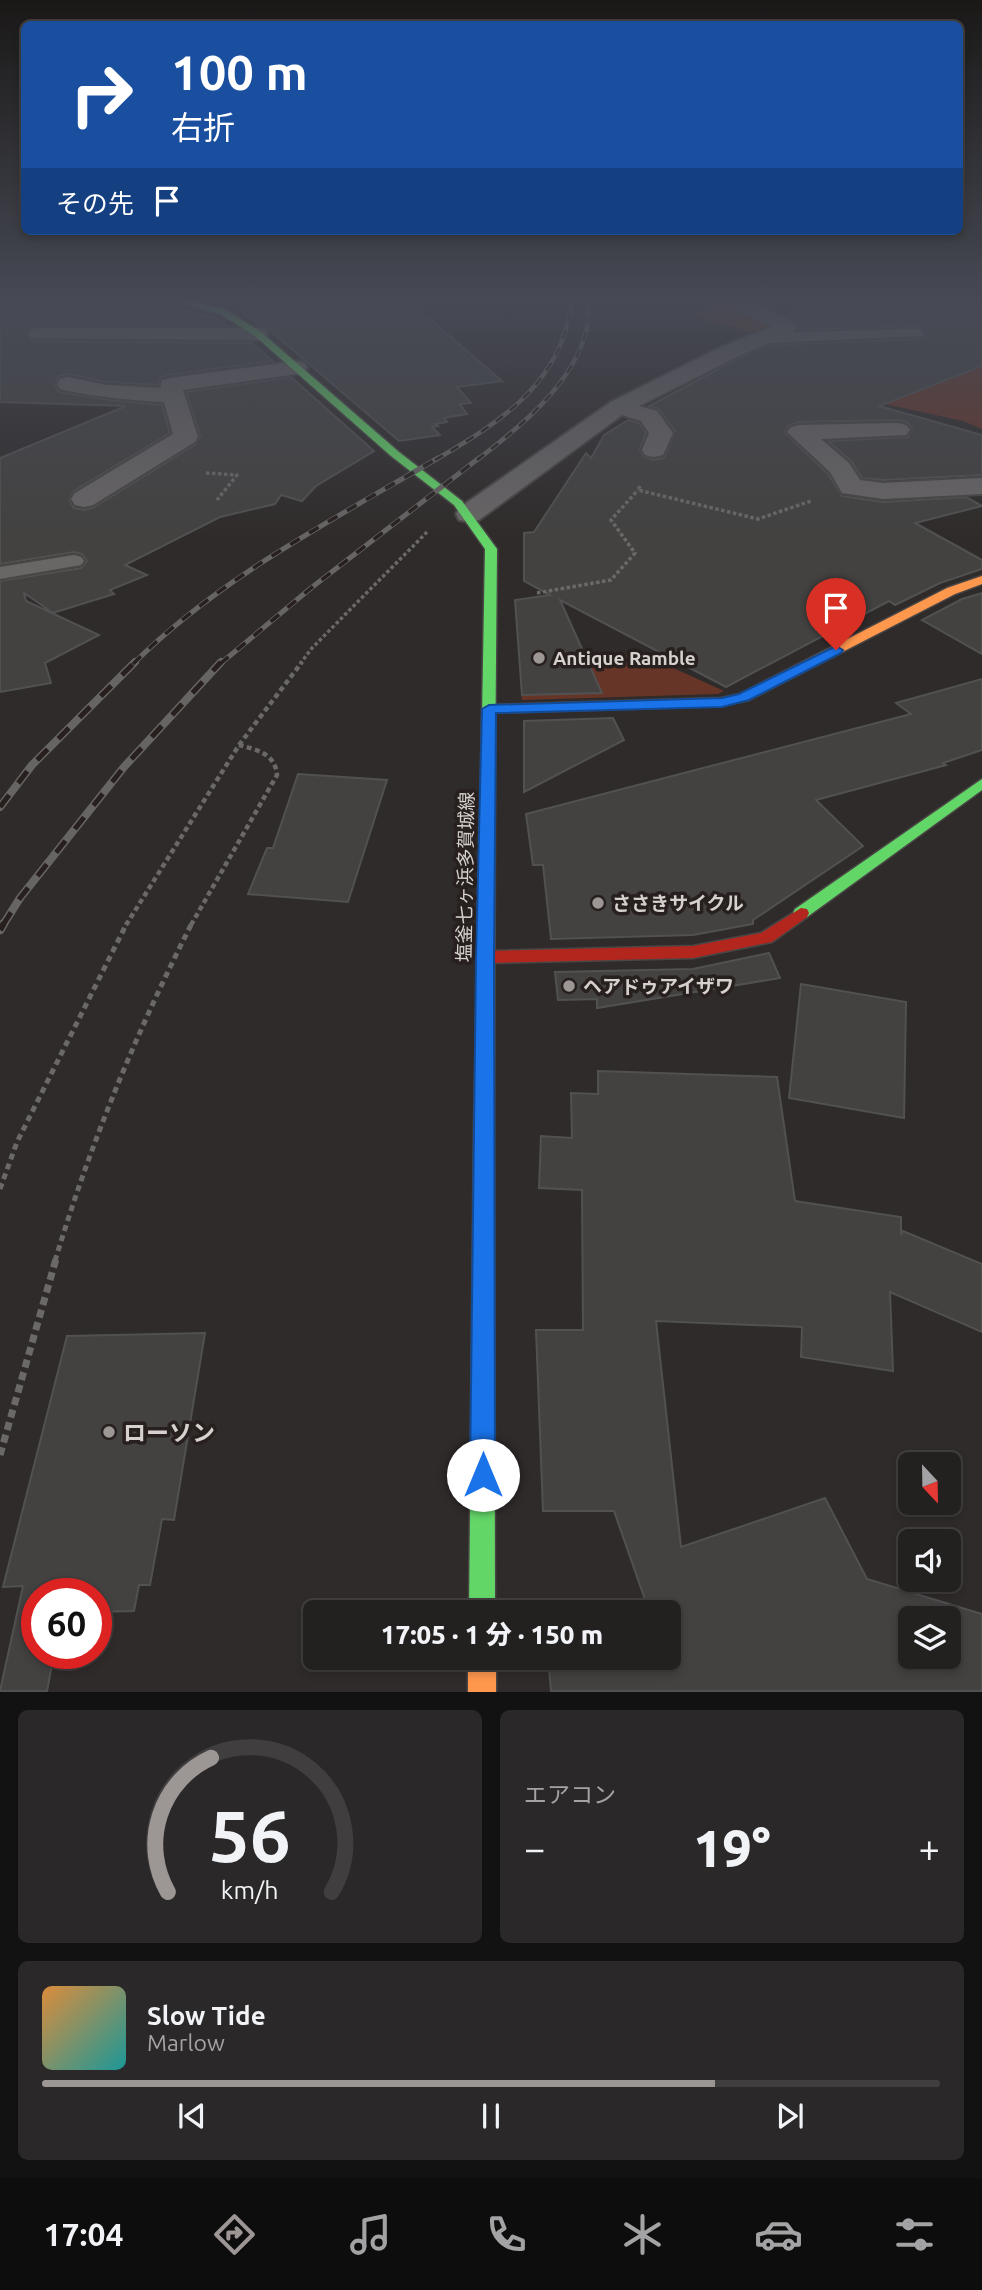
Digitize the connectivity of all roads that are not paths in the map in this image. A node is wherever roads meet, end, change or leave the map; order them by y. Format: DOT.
graph roads {
  1 [pos="207,380"];
  2 [pos="310,380"];
  3 [pos="673,380"];
  4 [pos="68,384"];
  5 [pos="174,396"];
  6 [pos="619,407"];
  7 [pos="898,430"];
  8 [pos="654,450"];
  9 [pos="982,486"];
  10 [pos="84,499"];
  11 [pos="464,509"];
  12 [pos="74,561"];
  13 [pos="0,573"];
  14 [pos="982,580"];
  15 [pos="489,709"];
  16 [pos="982,783"];
  17 [pos="485,957"];
  18 [pos="482,1600"];
  19 [pos="482,1670"];
  20 [pos="482,1692"];
  1 -- 5 [label="street"];
  2 -- 11 [label="main road, 塩釜七ヶ浜多賀城線"];
  3 -- 6 [label="street"];
  4 -- 5 [label="street"];
  5 -- 10 [label="street"];
  6 -- 8 [label="street"];
  6 -- 11 [label="street"];
  7 -- 9 [label="street"];
  11 -- 15 [label="main road, 塩釜七ヶ浜多賀城線"];
  12 -- 13 [label="lane"];
  14 -- 15 [label="main road"];
  15 -- 17 [label="main road, 塩釜七ヶ浜多賀城線"];
  16 -- 17 [label="main road"];
  17 -- 18 [label="main road, 塩釜七ヶ浜多賀城線"];
  19 -- 20 [label="main road"];
}
